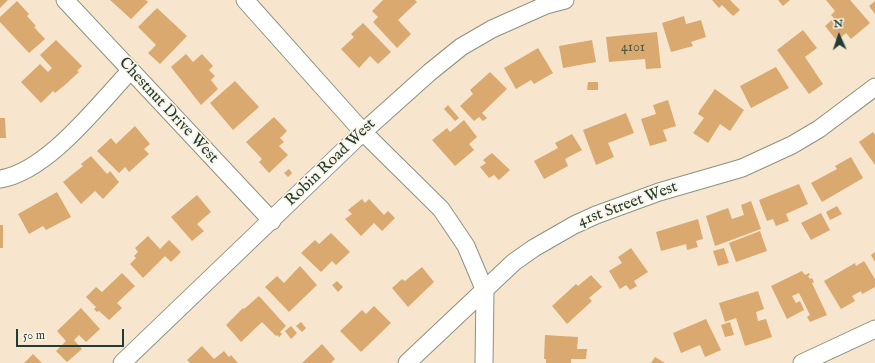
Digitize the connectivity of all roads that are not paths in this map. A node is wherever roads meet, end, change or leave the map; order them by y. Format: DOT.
graph roads {
  1 [pos="65,0"];
  2 [pos="245,0"];
  3 [pos="565,0"];
  4 [pos="130,71"];
  5 [pos="875,88"];
  6 [pos="363,132"];
  7 [pos="0,179"];
  8 [pos="272,221"];
  9 [pos="485,291"];
  10 [pos="875,330"];
  11 [pos="122,363"];
  12 [pos="407,363"];
  13 [pos="484,363"];
  14 [pos="802,363"];
  1 -- 4 [label="street, Chestnut Drive West"];
  2 -- 6 [label="street"];
  3 -- 6 [label="street, Robin Road West"];
  4 -- 7 [label="street"];
  4 -- 8 [label="street, Chestnut Drive West"];
  5 -- 9 [label="street, 41st Street West"];
  6 -- 8 [label="street, Robin Road West"];
  6 -- 9 [label="street"];
  8 -- 11 [label="street, Robin Road West"];
  9 -- 12 [label="street, 41st Street West"];
  9 -- 13 [label="street"];
  10 -- 14 [label="street"];
}
